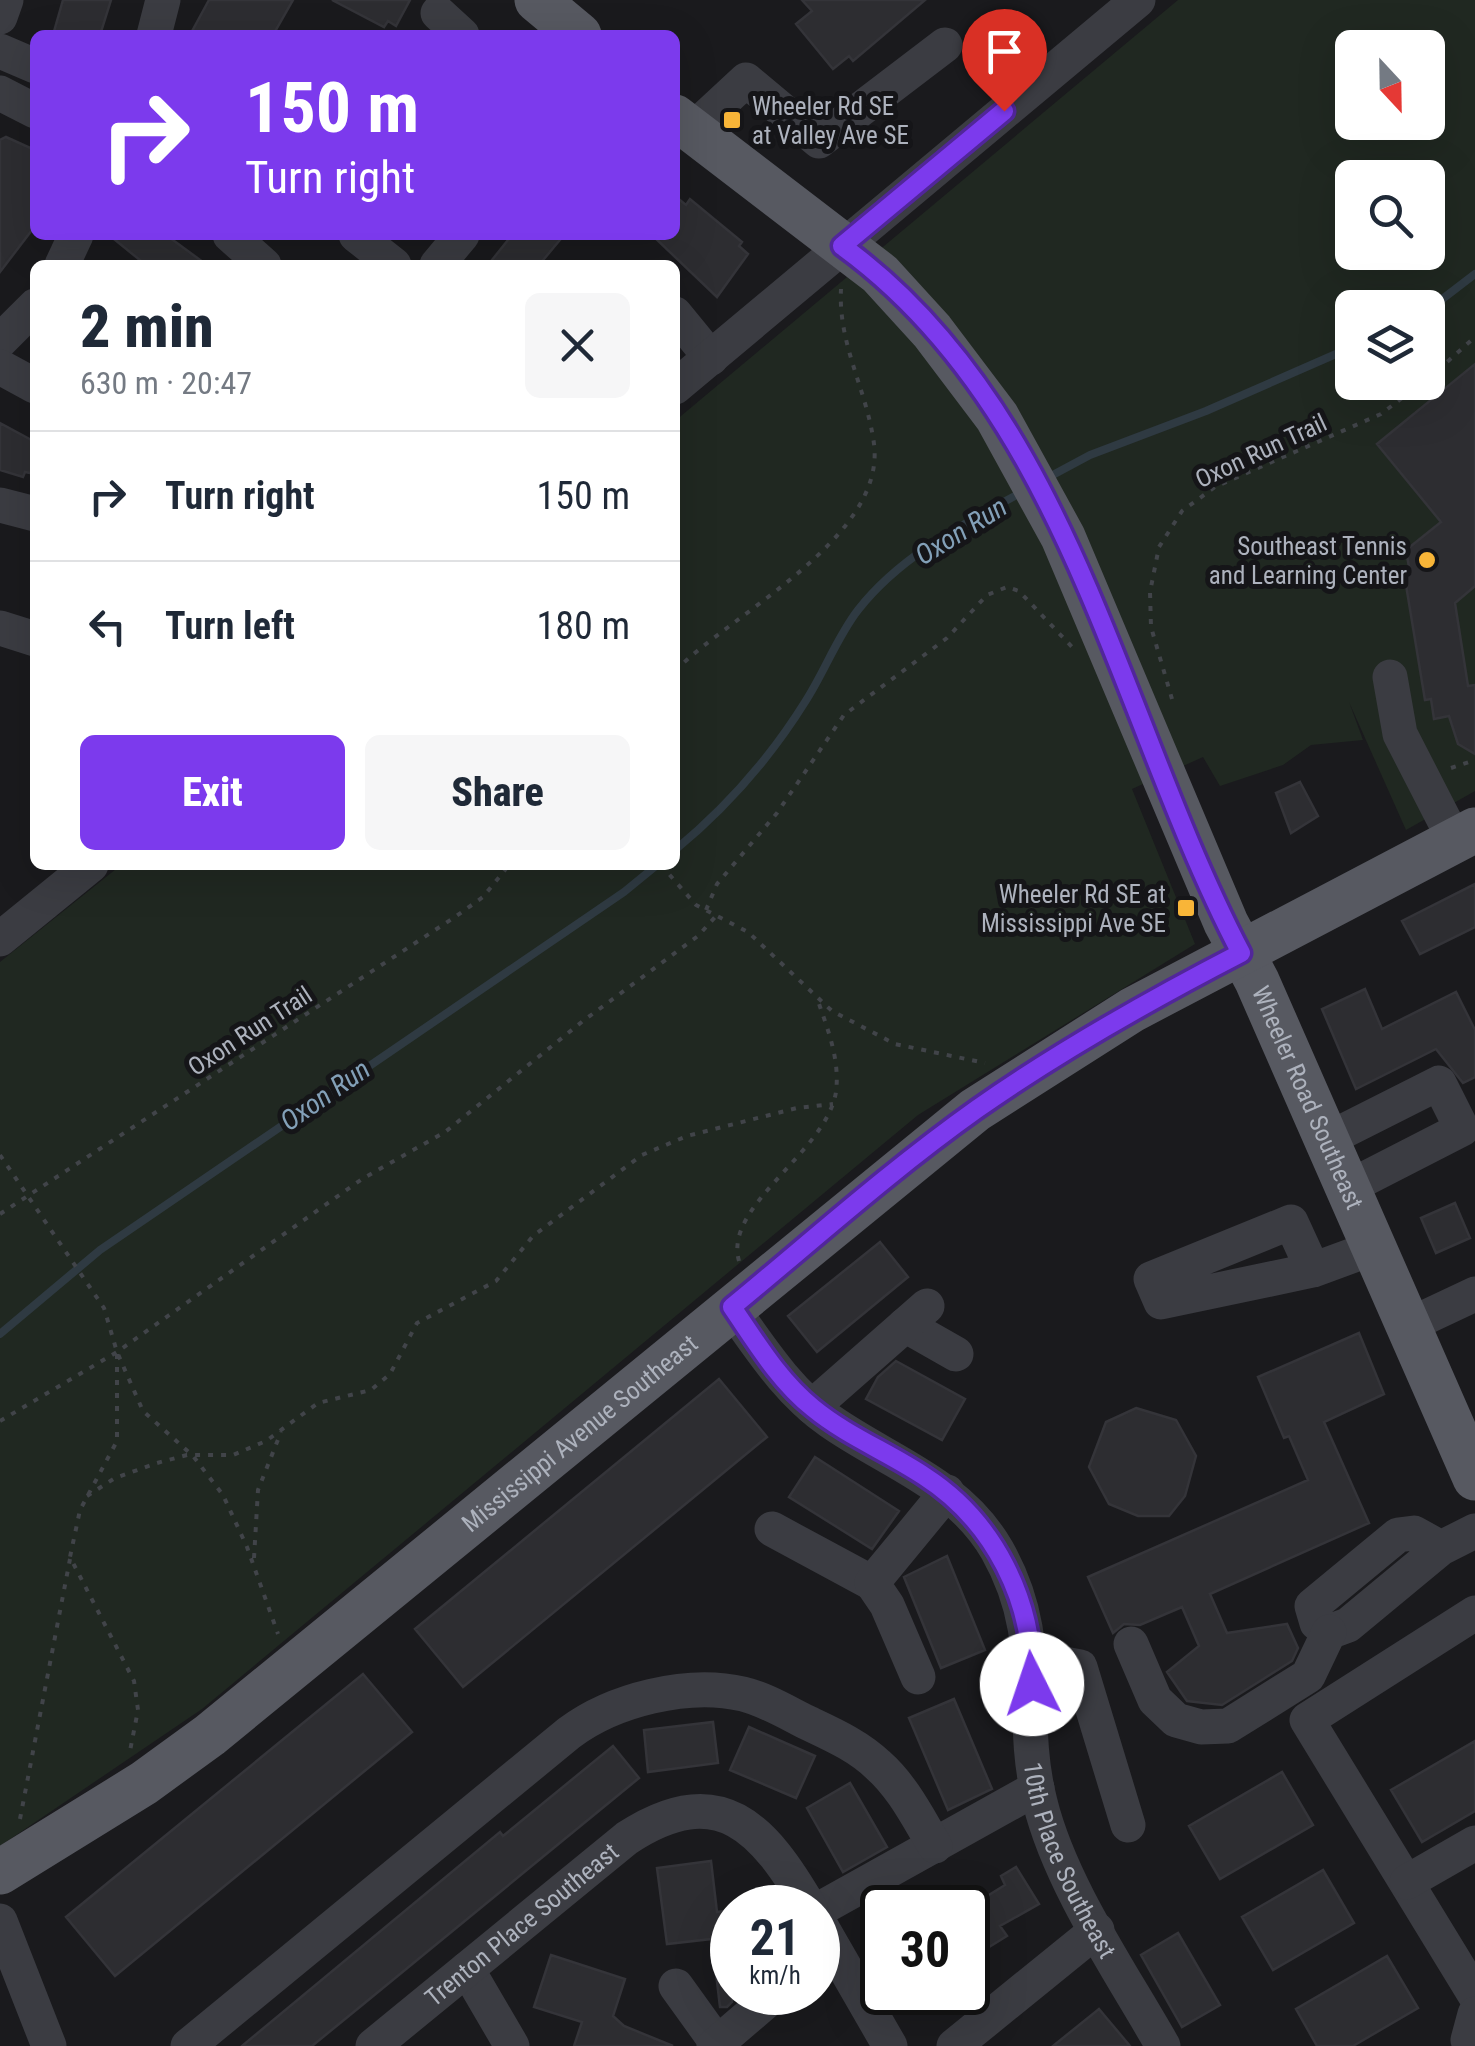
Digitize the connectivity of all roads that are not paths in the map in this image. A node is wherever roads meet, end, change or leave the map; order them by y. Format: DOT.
graph roads {
  1 [pos="6,0"];
  2 [pos="537,0"];
  3 [pos="1138,0"];
  4 [pos="0,17"];
  5 [pos="573,30"];
  6 [pos="945,45"];
  7 [pos="0,51"];
  8 [pos="30,64"];
  9 [pos="0,93"];
  10 [pos="30,108"];
  11 [pos="683,124"];
  12 [pos="236,240"];
  13 [pos="362,240"];
  14 [pos="458,240"];
  15 [pos="258,260"];
  16 [pos="388,260"];
  17 [pos="441,260"];
  18 [pos="842,268"];
  19 [pos="30,311"];
  20 [pos="680,320"];
  21 [pos="0,341"];
  22 [pos="711,358"];
  23 [pos="0,367"];
  24 [pos="30,383"];
  25 [pos="680,383"];
  26 [pos="0,505"];
  27 [pos="30,513"];
  28 [pos="0,628"];
  29 [pos="30,638"];
  30 [pos="1390,677"];
  31 [pos="1465,835"];
  32 [pos="84,870"];
  33 [pos="0,939"];
  34 [pos="1241,953"];
  35 [pos="1326,1140"];
  36 [pos="1347,1188"];
  37 [pos="1373,1248"];
  38 [pos="1313,1270"];
  39 [pos="737,1286"];
  40 [pos="1475,1294"];
  41 [pos="1407,1326"];
  42 [pos="956,1354"];
  43 [pos="812,1407"];
  44 [pos="1475,1478"];
  45 [pos="947,1492"];
  46 [pos="772,1529"];
  47 [pos="1475,1530"];
  48 [pos="872,1583"];
  49 [pos="1475,1613"];
  50 [pos="1131,1644"];
  51 [pos="1032,1658"];
  52 [pos="918,1677"];
  53 [pos="1037,1788"];
  54 [pos="1128,1825"];
  55 [pos="1475,1844"];
  56 [pos="935,1846"];
  57 [pos="0,1872"];
  58 [pos="1407,1882"];
  59 [pos="797,1885"];
  60 [pos="840,1898"];
  61 [pos="0,1921"];
  62 [pos="1097,1930"];
  63 [pos="467,1969"];
  64 [pos="840,1969"];
  65 [pos="676,1986"];
  66 [pos="12,1991"];
  67 [pos="1475,1995"];
  68 [pos="1475,2014"];
  69 [pos="751,2015"];
  70 [pos="716,2045"];
  71 [pos="50,2046"];
  72 [pos="188,2046"];
  73 [pos="374,2046"];
  74 [pos="512,2046"];
  75 [pos="890,2046"];
  76 [pos="954,2046"];
  77 [pos="1163,2046"];
  78 [pos="1472,2046"];
  1 -- 4 [label="street"];
  2 -- 5 [label="main road"];
  3 -- 18 [label="street"];
  6 -- 11 [label="street"];
  7 -- 8 [label="street"];
  9 -- 10 [label="street"];
  11 -- 18 [label="main road, Wheeler Road Southeast"];
  12 -- 15 [label="street"];
  13 -- 16 [label="street"];
  14 -- 17 [label="street"];
  18 -- 22 [label="street"];
  18 -- 34 [label="main road, Wheeler Road Southeast"];
  19 -- 21 [label="street"];
  20 -- 22 [label="street"];
  22 -- 25 [label="street"];
  23 -- 24 [label="street"];
  26 -- 27 [label="street"];
  28 -- 29 [label="street"];
  30 -- 31 [label="street"];
  31 -- 34 [label="main road, Mississippi Avenue Southeast"];
  32 -- 33 [label="street"];
  34 -- 35 [label="main road, Wheeler Road Southeast"];
  34 -- 39 [label="main road, Mississippi Avenue Southeast"];
  35 -- 36 [label="main road, Wheeler Road Southeast"];
  35 -- 36 [label="street"];
  36 -- 37 [label="main road, Wheeler Road Southeast"];
  37 -- 38 [label="street"];
  37 -- 41 [label="main road, Wheeler Road Southeast"];
  39 -- 43 [label="street, 10th Place Southeast"];
  39 -- 57 [label="main road, Mississippi Avenue Southeast"];
  40 -- 41 [label="street"];
  41 -- 44 [label="main road, Wheeler Road Southeast"];
  42 -- 43 [label="street"];
  43 -- 45 [label="street, 10th Place Southeast"];
  45 -- 48 [label="street"];
  45 -- 51 [label="street, 10th Place Southeast"];
  46 -- 48 [label="street"];
  47 -- 50 [label="street"];
  48 -- 52 [label="street"];
  49 -- 58 [label="street"];
  51 -- 53 [label="street, 10th Place Southeast"];
  51 -- 54 [label="street"];
  53 -- 56 [label="street"];
  53 -- 62 [label="street, 10th Place Southeast"];
  55 -- 58 [label="street"];
  56 -- 60 [label="street"];
  56 -- 72 [label="street"];
  58 -- 67 [label="street"];
  59 -- 63 [label="street, Trenton Place Southeast"];
  61 -- 66 [label="street"];
  62 -- 76 [label="street"];
  62 -- 77 [label="street, 10th Place Southeast"];
  63 -- 73 [label="street, Trenton Place Southeast"];
  63 -- 74 [label="street"];
  64 -- 75 [label="street"];
  65 -- 70 [label="street"];
  66 -- 71 [label="street"];
  68 -- 78 [label="street"];
  69 -- 70 [label="street"];
}
